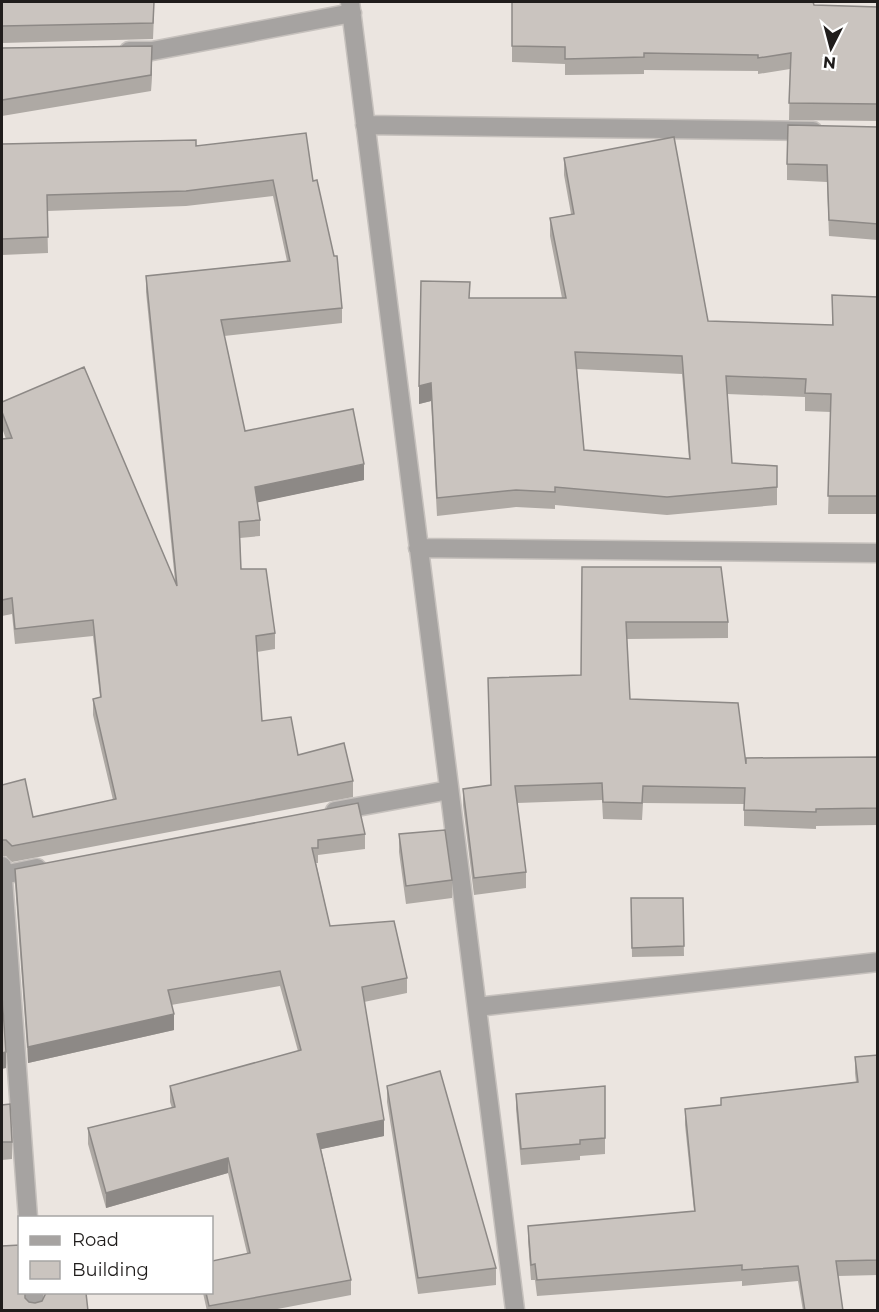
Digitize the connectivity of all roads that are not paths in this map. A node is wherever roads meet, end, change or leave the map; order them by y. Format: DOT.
graph roads {
  1 [pos="351,7"];
  2 [pos="106,52"];
  3 [pos="365,125"];
  4 [pos="830,131"];
  5 [pos="418,548"];
  6 [pos="878,553"];
  7 [pos="449,790"];
  8 [pos="320,814"];
  9 [pos="50,866"];
  10 [pos="2,870"];
  11 [pos="878,962"];
  12 [pos="4,963"];
  13 [pos="477,1007"];
  14 [pos="28,1216"];
  15 [pos="34,1294"];
  16 [pos="35,1311"];
  17 [pos="515,1311"];
  1 -- 2 [label="street"];
  1 -- 3 [label="street"];
  3 -- 4 [label="street"];
  3 -- 5 [label="street"];
  5 -- 6 [label="street"];
  5 -- 7 [label="street"];
  7 -- 8 [label="street"];
  7 -- 13 [label="street"];
  9 -- 10 [label="street"];
  10 -- 12 [label="street"];
  11 -- 13 [label="street"];
  12 -- 14 [label="street"];
  13 -- 17 [label="street"];
  15 -- 16 [label="street"];
}
